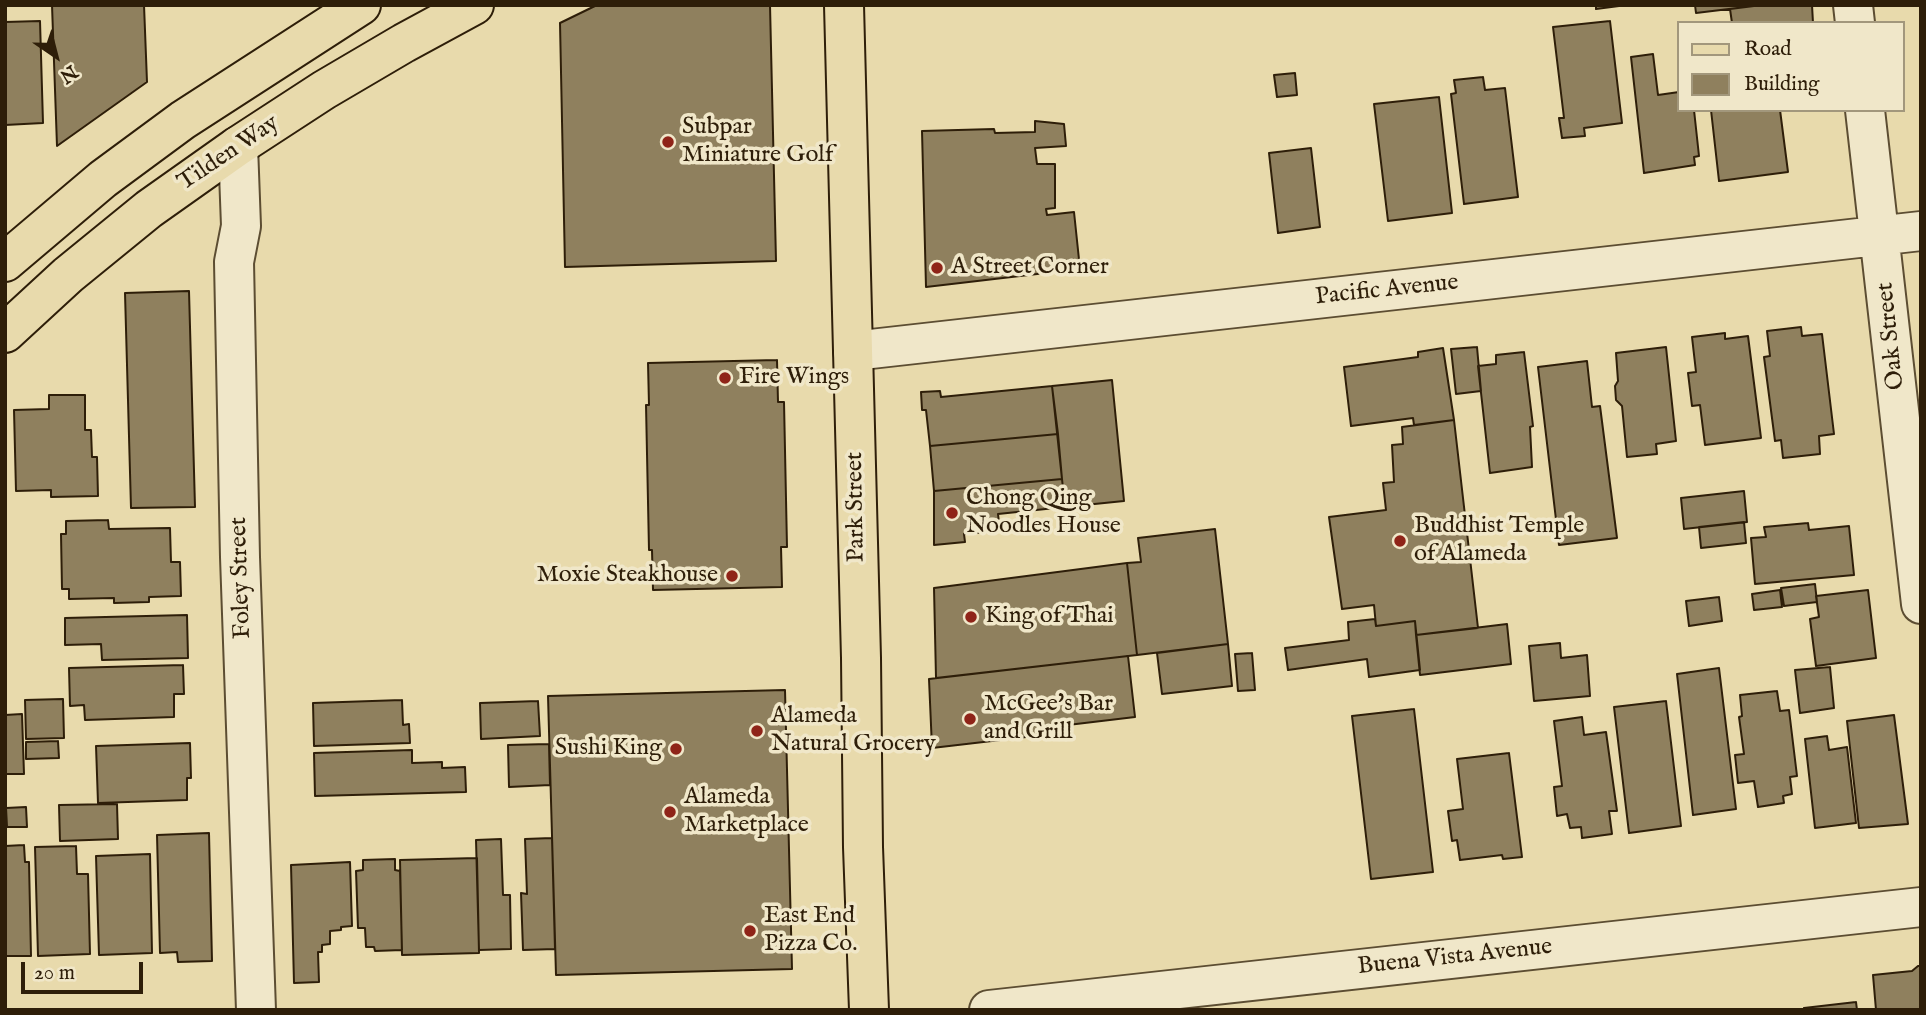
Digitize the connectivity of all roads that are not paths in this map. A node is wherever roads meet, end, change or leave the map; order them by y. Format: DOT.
graph roads {
  1 [pos="361,5"];
  2 [pos="474,5"];
  3 [pos="844,5"];
  4 [pos="1866,112"];
  5 [pos="238,146"];
  6 [pos="1921,231"];
  7 [pos="1881,235"];
  8 [pos="5,262"];
  9 [pos="5,333"];
  10 [pos="853,351"];
  11 [pos="1921,604"];
  12 [pos="1921,907"];
  13 [pos="256,1010"];
  14 [pos="869,1010"];
  15 [pos="989,1010"];
  1 -- 8 [label="main road"];
  2 -- 5 [label="main road, Tilden Way"];
  3 -- 10 [label="main road, Park Street"];
  4 -- 7 [label="street, Oak Street"];
  5 -- 9 [label="main road, Tilden Way"];
  5 -- 13 [label="street, Foley Street"];
  6 -- 7 [label="street, Pacific Avenue"];
  7 -- 10 [label="street, Pacific Avenue"];
  7 -- 11 [label="street, Oak Street"];
  10 -- 14 [label="main road, Park Street"];
  12 -- 15 [label="street, Buena Vista Avenue"];
}
